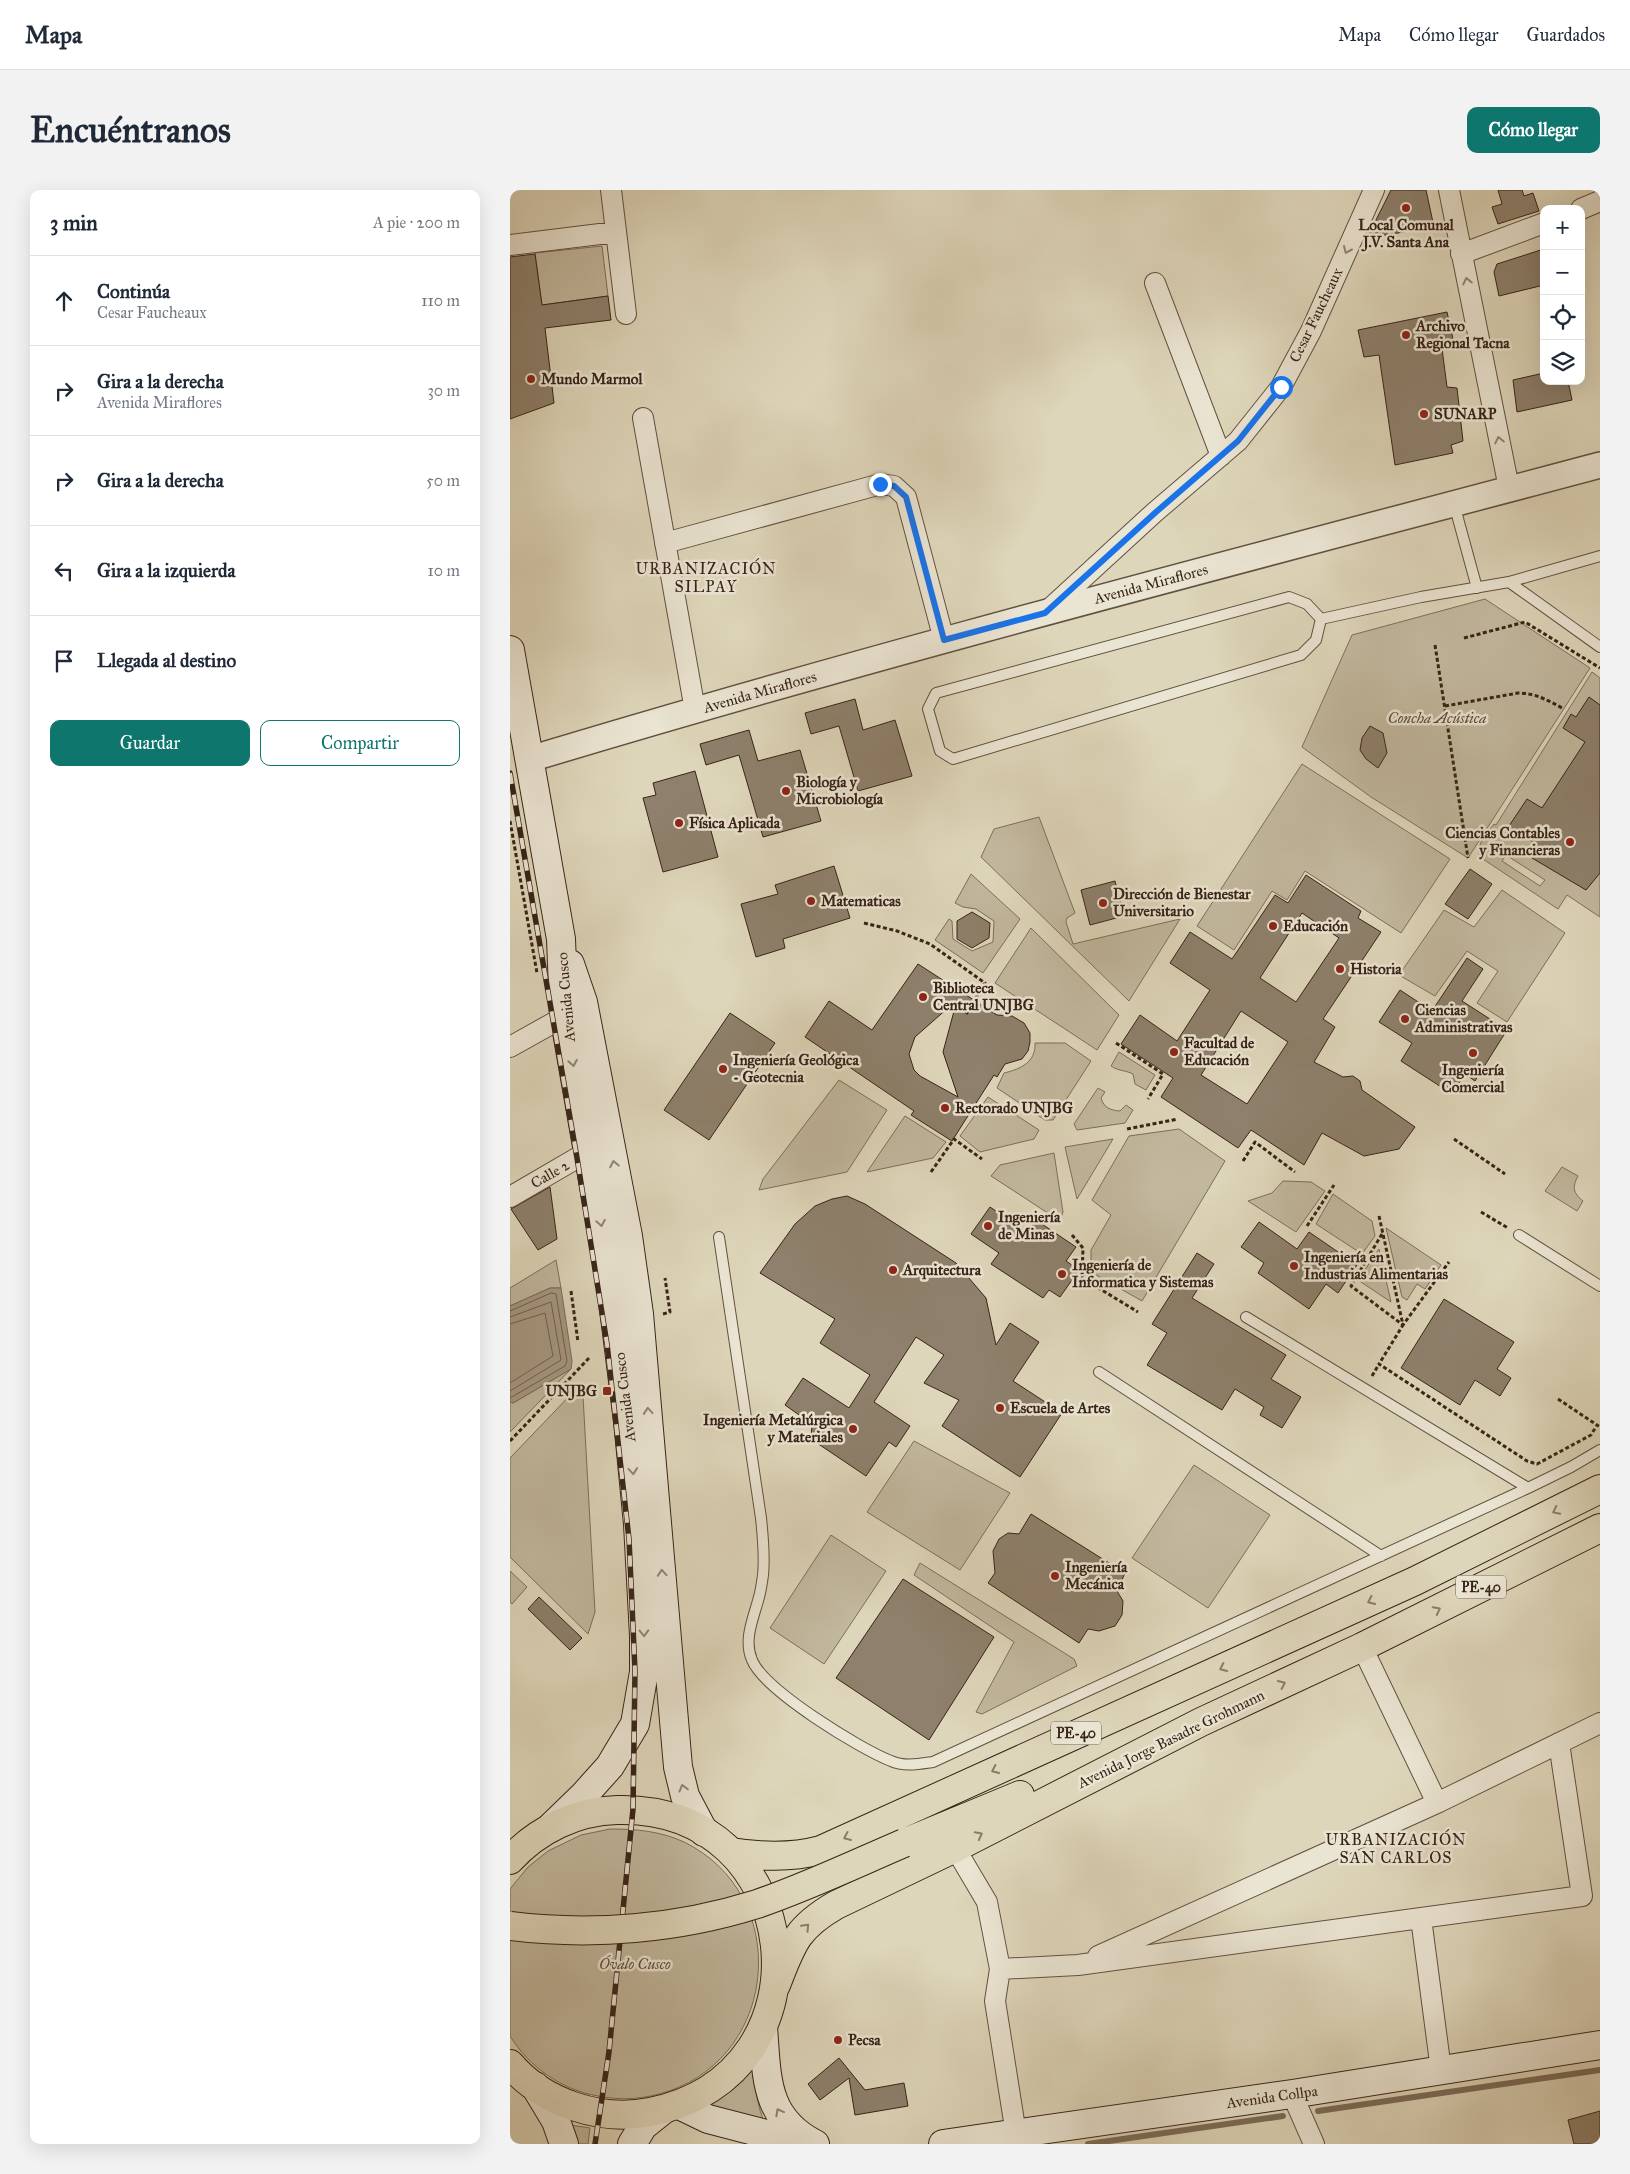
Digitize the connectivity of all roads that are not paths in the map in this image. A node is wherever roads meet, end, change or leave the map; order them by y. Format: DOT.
graph roads {
  1 [pos="611,190"];
  2 [pos="1374,190"];
  3 [pos="1449,190"];
  4 [pos="1600,202"];
  5 [pos="1585,208"];
  6 [pos="1540,224"];
  7 [pos="616,232"];
  8 [pos="510,245"];
  9 [pos="1461,254"];
  10 [pos="1155,283"];
  11 [pos="626,314"];
  12 [pos="643,418"];
  13 [pos="1221,456"];
  14 [pos="1600,465"];
  15 [pos="1509,488"];
  16 [pos="1454,502"];
  17 [pos="665,543"];
  18 [pos="1600,556"];
  19 [pos="1508,582"];
  20 [pos="1477,588"];
  21 [pos="1045,613"];
  22 [pos="1322,619"];
  23 [pos="944,640"];
  24 [pos="1600,647"];
  25 [pos="510,650"];
  26 [pos="695,710"];
  27 [pos="530,759"];
  28 [pos="574,1009"];
  29 [pos="510,1047"];
  30 [pos="588,1149"];
  31 [pos="510,1197"];
  32 [pos="1519,1235"];
  33 [pos="719,1237"];
  34 [pos="1600,1286"];
  35 [pos="1246,1317"];
  36 [pos="1099,1372"];
  37 [pos="1600,1450"];
  38 [pos="1528,1488"];
  39 [pos="1600,1489"];
  40 [pos="1600,1528"];
  41 [pos="1381,1556"];
  42 [pos="1362,1647"];
  43 [pos="1173,1691"];
  44 [pos="1201,1722"];
  45 [pos="1600,1723"];
  46 [pos="1559,1743"];
  47 [pos="1436,1803"];
  48 [pos="546,1830"];
  49 [pos="704,1832"];
  50 [pos="904,1843"];
  51 [pos="510,1847"];
  52 [pos="954,1848"];
  53 [pos="731,1852"];
  54 [pos="510,1860"];
  55 [pos="1421,1918"];
  56 [pos="510,1926"];
  57 [pos="1078,1965"];
  58 [pos="1000,1969"];
  59 [pos="776,1985"];
  60 [pos="763,2026"];
  61 [pos="1600,2045"];
  62 [pos="510,2064"];
  63 [pos="1440,2070"];
  64 [pos="535,2086"];
  65 [pos="1292,2094"];
  66 [pos="671,2107"];
  67 [pos="1017,2139"];
  68 [pos="564,2144"];
  69 [pos="632,2144"];
  70 [pos="804,2144"];
  71 [pos="815,2144"];
  72 [pos="943,2144"];
  73 [pos="1314,2144"];
  1 -- 7 [label="street"];
  2 -- 13 [label="street, Cesar Faucheaux, one-way"];
  3 -- 9 [label="street"];
  4 -- 5 [label="street"];
  6 -- 9 [label="street"];
  7 -- 8 [label="street"];
  7 -- 11 [label="street"];
  15 -- 9 [label="street, one-way"];
  10 -- 13 [label="street"];
  12 -- 17 [label="street"];
  13 -- 21 [label="street, Cesar Faucheaux"];
  14 -- 15 [label="street, Avenida Miraflores"];
  15 -- 16 [label="street, Avenida Miraflores"];
  16 -- 20 [label="lane"];
  16 -- 21 [label="street, Avenida Miraflores"];
  17 -- 23 [label="street"];
  17 -- 26 [label="street"];
  18 -- 19 [label="lane"];
  19 -- 20 [label="lane"];
  19 -- 24 [label="lane"];
  20 -- 22 [label="lane"];
  21 -- 23 [label="street, Avenida Miraflores"];
  22 -- 22 [label="lane"];
  23 -- 26 [label="street, Avenida Miraflores"];
  25 -- 27 [label="main road, Avenida Cusco"];
  26 -- 27 [label="street, Avenida Miraflores"];
  27 -- 28 [label="main road, Avenida Cusco"];
  28 -- 29 [label="street"];
  28 -- 30 [label="main road, Avenida Cusco, one-way"];
  49 -- 28 [label="main road, Avenida Cusco, one-way"];
  30 -- 31 [label="street, Calle 2"];
  30 -- 48 [label="main road, Avenida Cusco, one-way"];
  32 -- 34 [label="lane"];
  33 -- 41 [label="lane"];
  35 -- 38 [label="lane"];
  36 -- 41 [label="lane"];
  37 -- 38 [label="lane"];
  38 -- 41 [label="lane"];
  39 -- 43 [label="highway, PE-40, one-way"];
  42 -- 40 [label="highway, Avenida Jorge Basadre Grohmann / PE-40, one-way"];
  44 -- 42 [label="highway, Avenida Jorge Basadre Grohmann / PE-40, one-way"];
  42 -- 47 [label="street"];
  43 -- 50 [label="highway"];
  43 -- 53 [label="highway, PE-40, one-way"];
  44 -- 50 [label="highway"];
  52 -- 44 [label="highway, Avenida Jorge Basadre Grohmann / PE-40, one-way"];
  45 -- 46 [label="street"];
  46 -- 47 [label="street"];
  46 -- 55 [label="street"];
  47 -- 57 [label="street"];
  48 -- 49 [label="highway"];
  48 -- 51 [label="highway"];
  48 -- 54 [label="highway"];
  49 -- 53 [label="highway"];
  50 -- 56 [label="highway, bridge"];
  52 -- 58 [label="street"];
  59 -- 52 [label="highway, Avenida Jorge Basadre Grohmann / PE-40, one-way"];
  53 -- 59 [label="highway"];
  55 -- 57 [label="street"];
  55 -- 63 [label="street"];
  57 -- 58 [label="street"];
  58 -- 67 [label="street"];
  59 -- 60 [label="highway"];
  60 -- 66 [label="highway"];
  71 -- 60 [label="main road, one-way"];
  61 -- 63 [label="main road, Avenida Collpa"];
  62 -- 64 [label="highway"];
  63 -- 65 [label="main road, Avenida Collpa"];
  64 -- 66 [label="highway"];
  64 -- 68 [label="main road"];
  65 -- 67 [label="main road, Avenida Collpa"];
  65 -- 73 [label="street"];
  66 -- 69 [label="main road"];
  66 -- 70 [label="main road"];
  67 -- 72 [label="main road, Avenida Collpa"];
}
